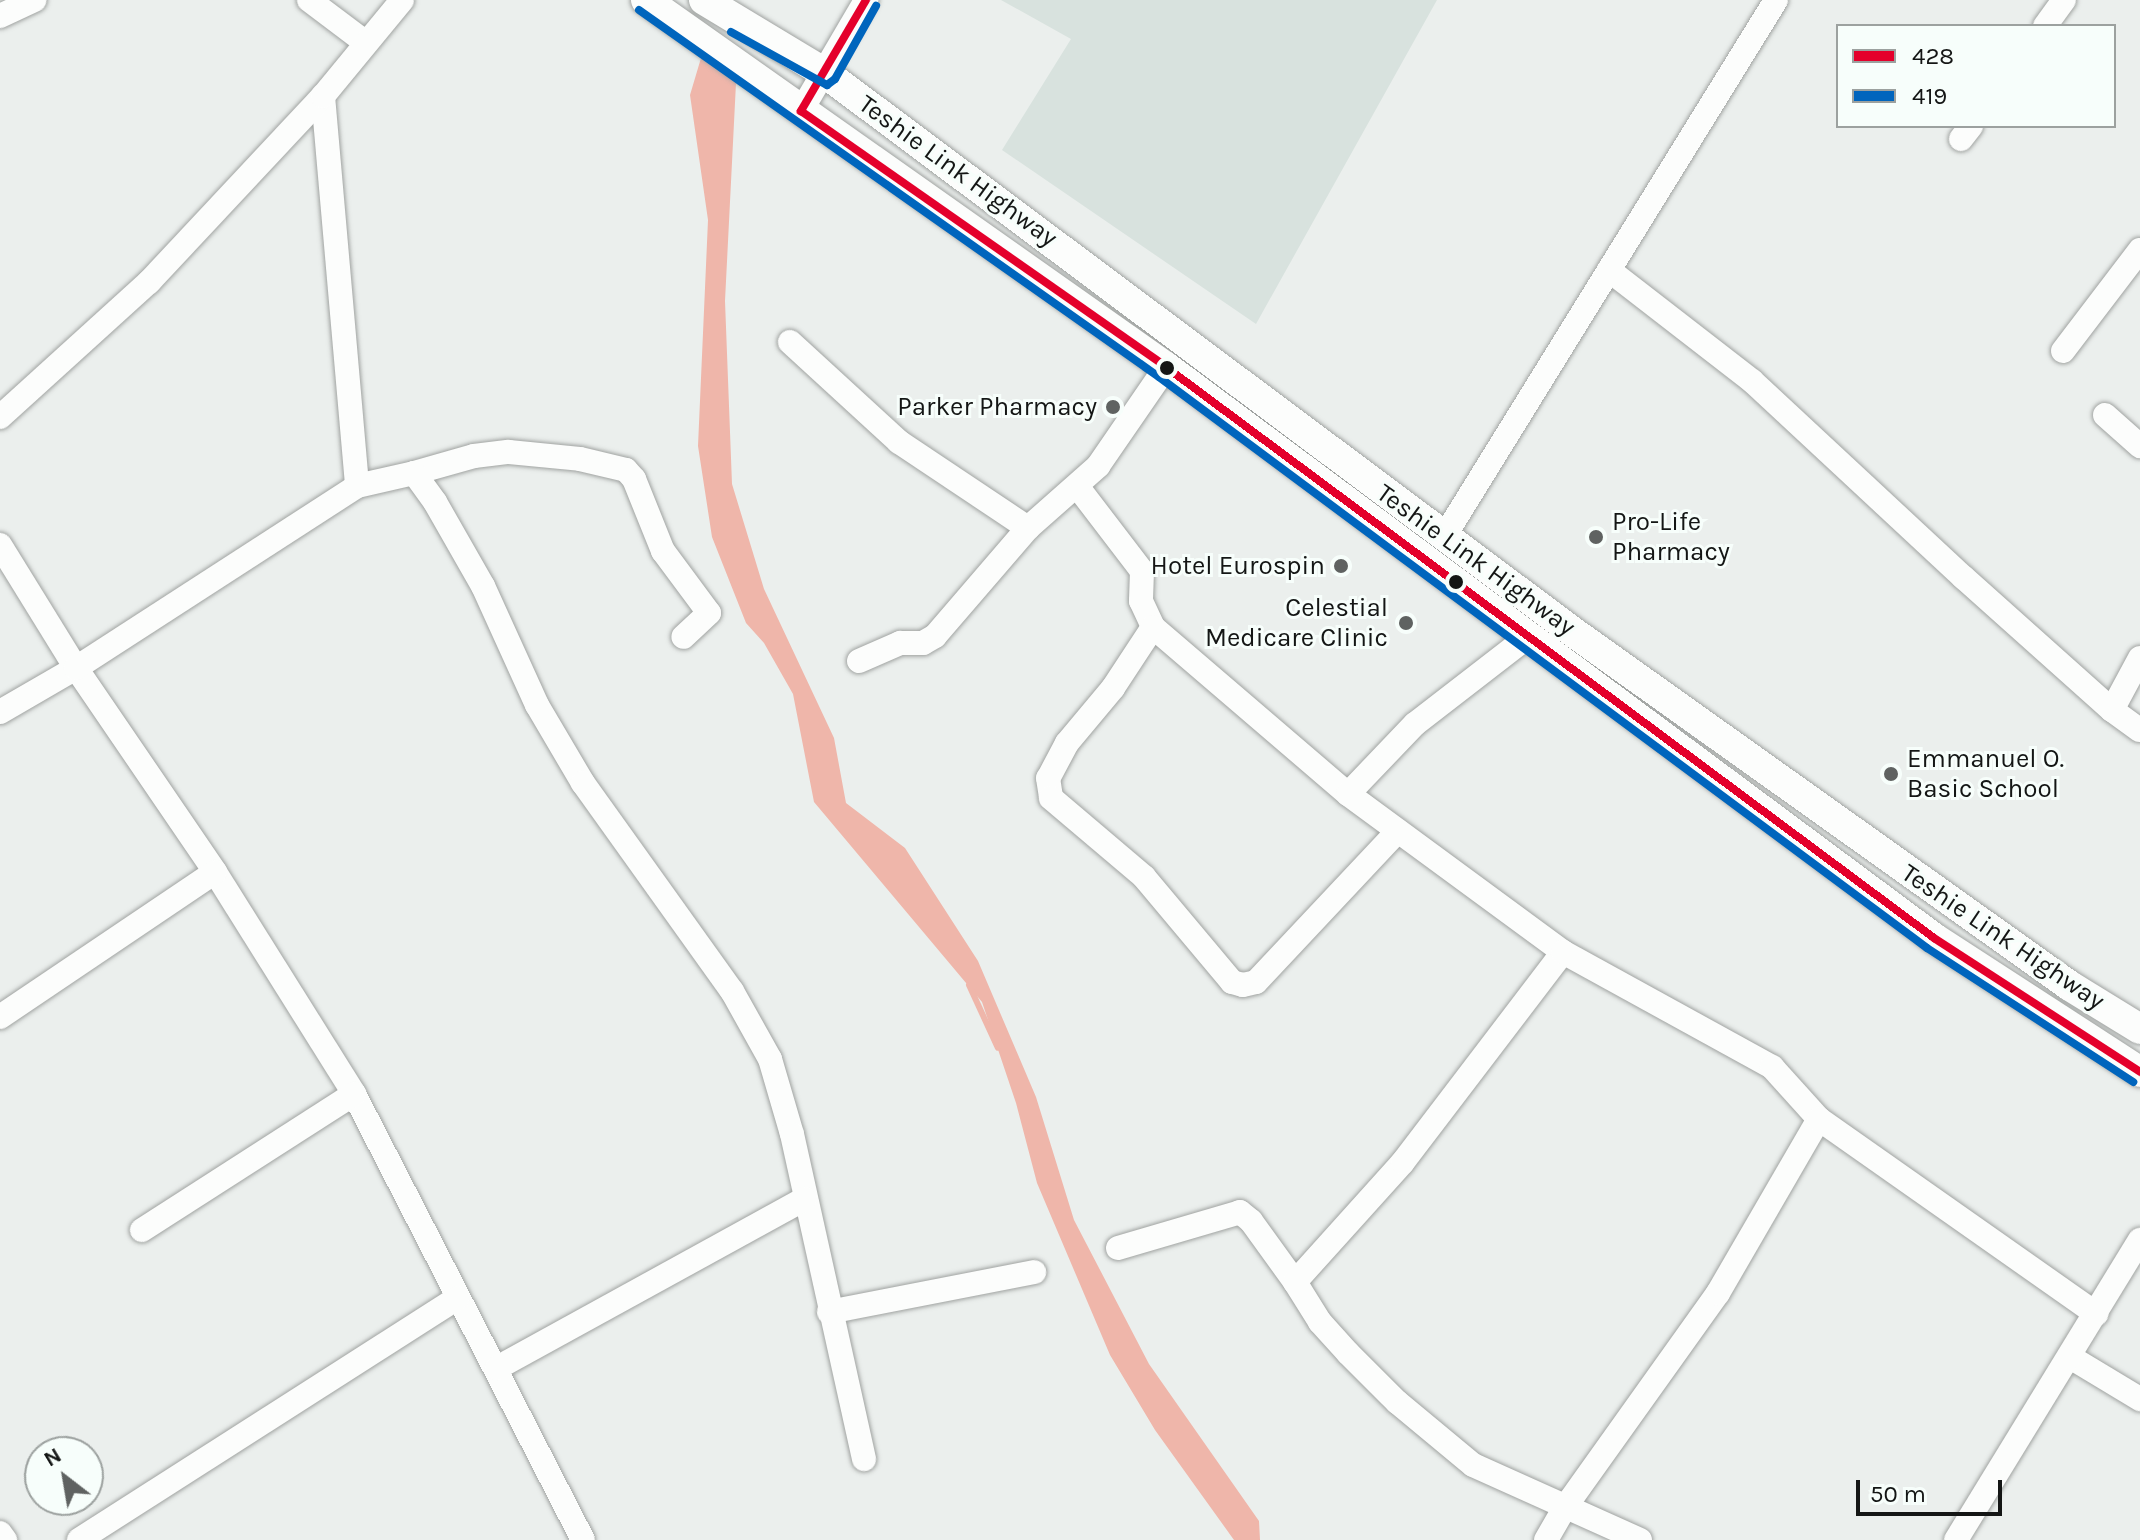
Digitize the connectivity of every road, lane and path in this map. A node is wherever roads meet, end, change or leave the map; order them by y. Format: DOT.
graph roads {
  1 [pos="34,0"];
  2 [pos="309,0"];
  3 [pos="402,0"];
  4 [pos="646,0"];
  5 [pos="704,0"];
  6 [pos="866,0"];
  7 [pos="1776,0"];
  8 [pos="2064,0"];
  9 [pos="0,16"];
  10 [pos="2046,24"];
  11 [pos="366,43"];
  12 [pos="825,73"];
  13 [pos="323,96"];
  14 [pos="801,111"];
  15 [pos="2140,250"];
  16 [pos="1609,270"];
  17 [pos="790,342"];
  18 [pos="2063,351"];
  19 [pos="1166,367"];
  20 [pos="2105,415"];
  21 [pos="0,417"];
  22 [pos="2140,446"];
  23 [pos="414,473"];
  24 [pos="357,486"];
  25 [pos="1077,486"];
  26 [pos="1028,528"];
  27 [pos="1444,537"];
  28 [pos="0,545"];
  29 [pos="1153,627"];
  30 [pos="1530,635"];
  31 [pos="683,637"];
  32 [pos="2140,658"];
  33 [pos="859,661"];
  34 [pos="76,668"];
  35 [pos="2112,710"];
  36 [pos="0,712"];
  37 [pos="2140,730"];
  38 [pos="1348,794"];
  39 [pos="1398,831"];
  40 [pos="215,872"];
  41 [pos="1563,952"];
  42 [pos="0,1017"];
  43 [pos="2140,1029"];
  44 [pos="2140,1072"];
  45 [pos="354,1094"];
  46 [pos="1819,1119"];
  47 [pos="805,1199"];
  48 [pos="142,1230"];
  49 [pos="2140,1240"];
  50 [pos="1118,1248"];
  51 [pos="1034,1272"];
  52 [pos="1295,1282"];
  53 [pos="457,1298"];
  54 [pos="829,1312"];
  55 [pos="2096,1314"];
  56 [pos="2070,1357"];
  57 [pos="497,1368"];
  58 [pos="2140,1399"];
  59 [pos="864,1459"];
  60 [pos="1566,1506"];
  61 [pos="0,1533"];
  62 [pos="5,1540"];
  63 [pos="79,1540"];
  64 [pos="583,1540"];
  65 [pos="1546,1540"];
  66 [pos="1640,1540"];
  67 [pos="1956,1540"];
  1 -- 9 [label="street"];
  2 -- 11 [label="street"];
  3 -- 11 [label="street"];
  4 -- 14 [label="main road, Teshie Link Highway"];
  5 -- 12 [label="main road, Teshie Link Highway"];
  6 -- 12 [label="street"];
  7 -- 16 [label="street"];
  8 -- 10 [label="street"];
  11 -- 13 [label="street"];
  12 -- 14 [label="street"];
  12 -- 27 [label="main road, Teshie Link Highway"];
  13 -- 21 [label="street"];
  13 -- 24 [label="street"];
  14 -- 19 [label="main road, Teshie Link Highway"];
  15 -- 18 [label="street"];
  16 -- 27 [label="street"];
  16 -- 35 [label="street"];
  17 -- 26 [label="street"];
  19 -- 25 [label="street"];
  19 -- 30 [label="main road, Teshie Link Highway"];
  20 -- 22 [label="street"];
  23 -- 24 [label="street"];
  23 -- 31 [label="street"];
  23 -- 47 [label="street"];
  24 -- 34 [label="street"];
  25 -- 26 [label="street"];
  25 -- 29 [label="street"];
  26 -- 33 [label="street"];
  27 -- 43 [label="main road, Teshie Link Highway"];
  28 -- 34 [label="street"];
  29 -- 38 [label="street"];
  29 -- 39 [label="street"];
  30 -- 38 [label="street"];
  30 -- 44 [label="main road, Teshie Link Highway"];
  32 -- 35 [label="street"];
  34 -- 36 [label="street"];
  34 -- 40 [label="street"];
  35 -- 37 [label="street"];
  38 -- 39 [label="street"];
  39 -- 41 [label="street"];
  40 -- 42 [label="street"];
  40 -- 45 [label="street"];
  41 -- 46 [label="street"];
  41 -- 52 [label="street"];
  45 -- 48 [label="street"];
  45 -- 53 [label="street"];
  46 -- 55 [label="street"];
  46 -- 60 [label="street"];
  47 -- 54 [label="street"];
  47 -- 57 [label="street"];
  49 -- 55 [label="street"];
  50 -- 52 [label="street"];
  51 -- 54 [label="street"];
  52 -- 60 [label="street"];
  53 -- 57 [label="street"];
  53 -- 63 [label="street"];
  54 -- 59 [label="street"];
  55 -- 56 [label="street"];
  56 -- 58 [label="street"];
  56 -- 67 [label="street"];
  57 -- 64 [label="street"];
  60 -- 65 [label="street"];
  60 -- 66 [label="street"];
  61 -- 62 [label="street"];
}
